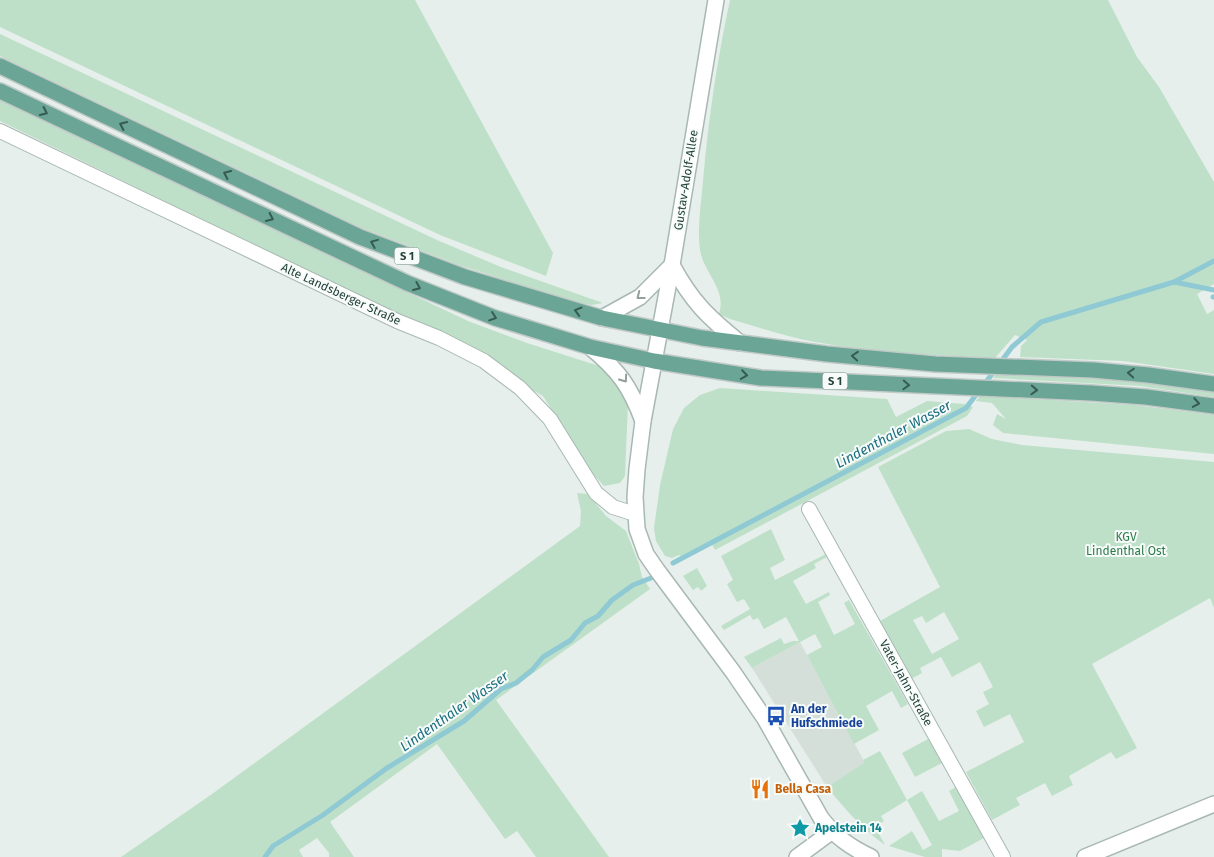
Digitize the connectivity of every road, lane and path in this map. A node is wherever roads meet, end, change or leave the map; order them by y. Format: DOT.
graph roads {
  1 [pos="716,0"];
  2 [pos="0,66"];
  3 [pos="0,91"];
  4 [pos="0,131"];
  5 [pos="672,265"];
  6 [pos="602,318"];
  7 [pos="660,330"];
  8 [pos="740,342"];
  9 [pos="590,347"];
  10 [pos="654,361"];
  11 [pos="1214,384"];
  12 [pos="1214,406"];
  13 [pos="643,421"];
  14 [pos="810,509"];
  15 [pos="636,514"];
  16 [pos="1214,804"];
  17 [pos="831,832"];
  18 [pos="797,857"];
  19 [pos="871,857"];
  20 [pos="1003,857"];
  21 [pos="1085,857"];
  1 -- 5 [label="street, Gustav-Adolf-Allee"];
  6 -- 2 [label="main road, S 1, one-way"];
  3 -- 9 [label="main road, S 1, one-way"];
  4 -- 15 [label="street, Alte Landsberger Straße"];
  5 -- 6 [label="street, one-way"];
  5 -- 7 [label="street, Gustav-Adolf-Allee"];
  5 -- 8 [label="street"];
  6 -- 7 [label="main road, S 1"];
  7 -- 8 [label="main road, S 1"];
  7 -- 10 [label="street, Gustav-Adolf-Allee"];
  11 -- 8 [label="main road, S 1, one-way"];
  9 -- 10 [label="main road, S 1"];
  9 -- 13 [label="street, one-way"];
  10 -- 12 [label="main road, S 1, one-way"];
  10 -- 13 [label="street"];
  13 -- 15 [label="street"];
  14 -- 20 [label="street, Vater-Jahn-Straße"];
  15 -- 17 [label="street"];
  16 -- 21 [label="street"];
  17 -- 18 [label="street"];
  17 -- 19 [label="street"];
}
